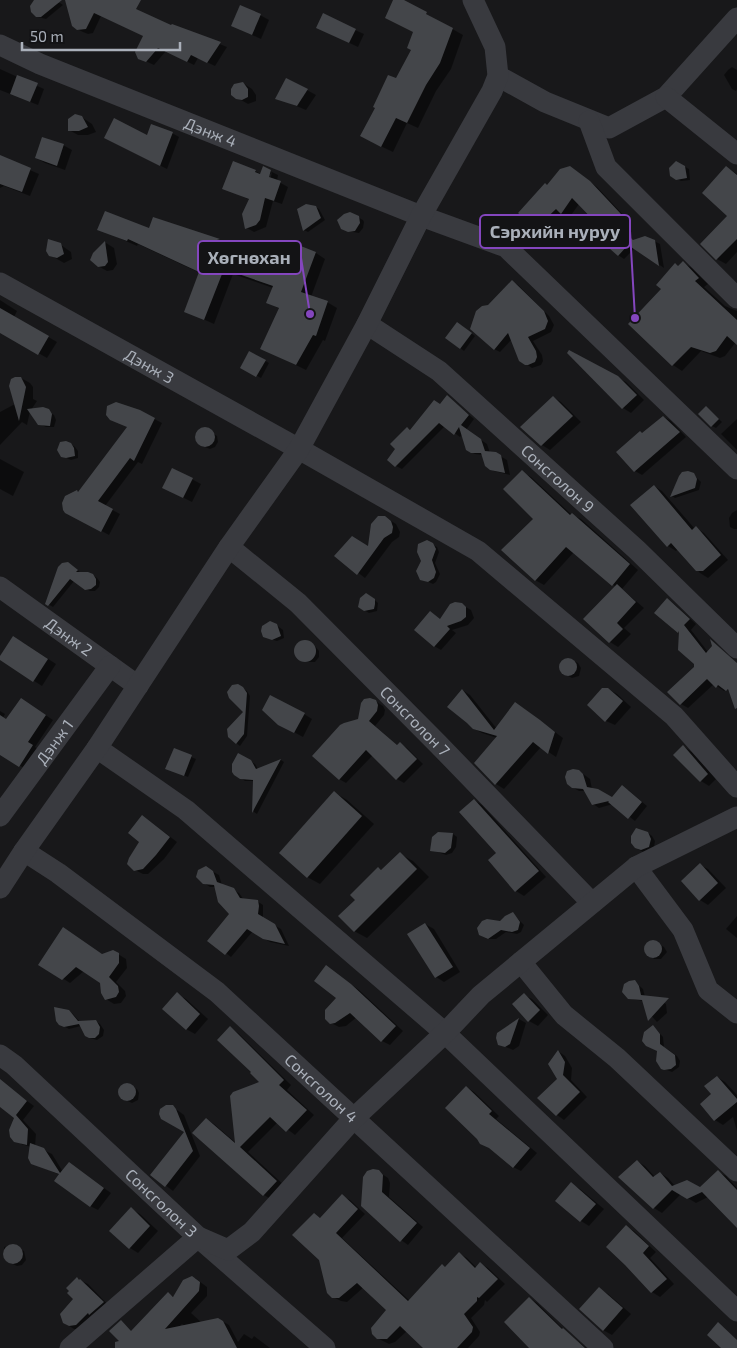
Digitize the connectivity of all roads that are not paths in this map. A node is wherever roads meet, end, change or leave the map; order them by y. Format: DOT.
graph roads {
  1 [pos="473,0"];
  2 [pos="737,18"];
  3 [pos="0,45"];
  4 [pos="498,76"];
  5 [pos="666,97"];
  6 [pos="590,120"];
  7 [pos="737,154"];
  8 [pos="421,216"];
  9 [pos="0,282"];
  10 [pos="737,298"];
  11 [pos="367,324"];
  12 [pos="299,449"];
  13 [pos="737,469"];
  14 [pos="230,547"];
  15 [pos="0,587"];
  16 [pos="737,648"];
  17 [pos="110,666"];
  18 [pos="138,686"];
  19 [pos="96,748"];
  20 [pos="737,787"];
  21 [pos="0,816"];
  22 [pos="737,818"];
  23 [pos="24,851"];
  24 [pos="636,867"];
  25 [pos="0,888"];
  26 [pos="592,903"];
  27 [pos="521,962"];
  28 [pos="737,1013"];
  29 [pos="445,1033"];
  30 [pos="0,1055"];
  31 [pos="353,1119"];
  32 [pos="737,1171"];
  33 [pos="198,1237"];
  34 [pos="737,1311"];
  35 [pos="70,1348"];
  36 [pos="325,1348"];
  37 [pos="602,1348"];
  1 -- 4 [label="street"];
  2 -- 5 [label="street"];
  3 -- 8 [label="street, Дэнж 4"];
  4 -- 6 [label="street"];
  4 -- 8 [label="street"];
  5 -- 6 [label="street"];
  5 -- 7 [label="street"];
  6 -- 10 [label="street"];
  8 -- 11 [label="street"];
  8 -- 13 [label="street, Дэнж 4"];
  9 -- 12 [label="street, Дэнж 3"];
  11 -- 12 [label="street"];
  11 -- 16 [label="street, Сонсголон 9"];
  12 -- 14 [label="street"];
  12 -- 20 [label="street, Дэнж 3"];
  14 -- 18 [label="street"];
  14 -- 26 [label="street, Сонсголон 7"];
  15 -- 17 [label="street, Дэнж 2"];
  17 -- 18 [label="street, Дэнж 2"];
  17 -- 21 [label="street, Дэнж 1"];
  18 -- 19 [label="street"];
  19 -- 23 [label="street"];
  19 -- 29 [label="street"];
  22 -- 24 [label="street"];
  23 -- 25 [label="street"];
  23 -- 31 [label="street, Сонсголон 4"];
  24 -- 26 [label="street"];
  24 -- 28 [label="street"];
  26 -- 27 [label="street"];
  27 -- 29 [label="street"];
  27 -- 32 [label="street"];
  29 -- 31 [label="street"];
  29 -- 34 [label="street"];
  30 -- 33 [label="street, Сонсголон 3"];
  31 -- 33 [label="street"];
  31 -- 37 [label="street, Сонсголон 4"];
  33 -- 35 [label="street"];
  33 -- 36 [label="street, Сонсголон 3"];
}
